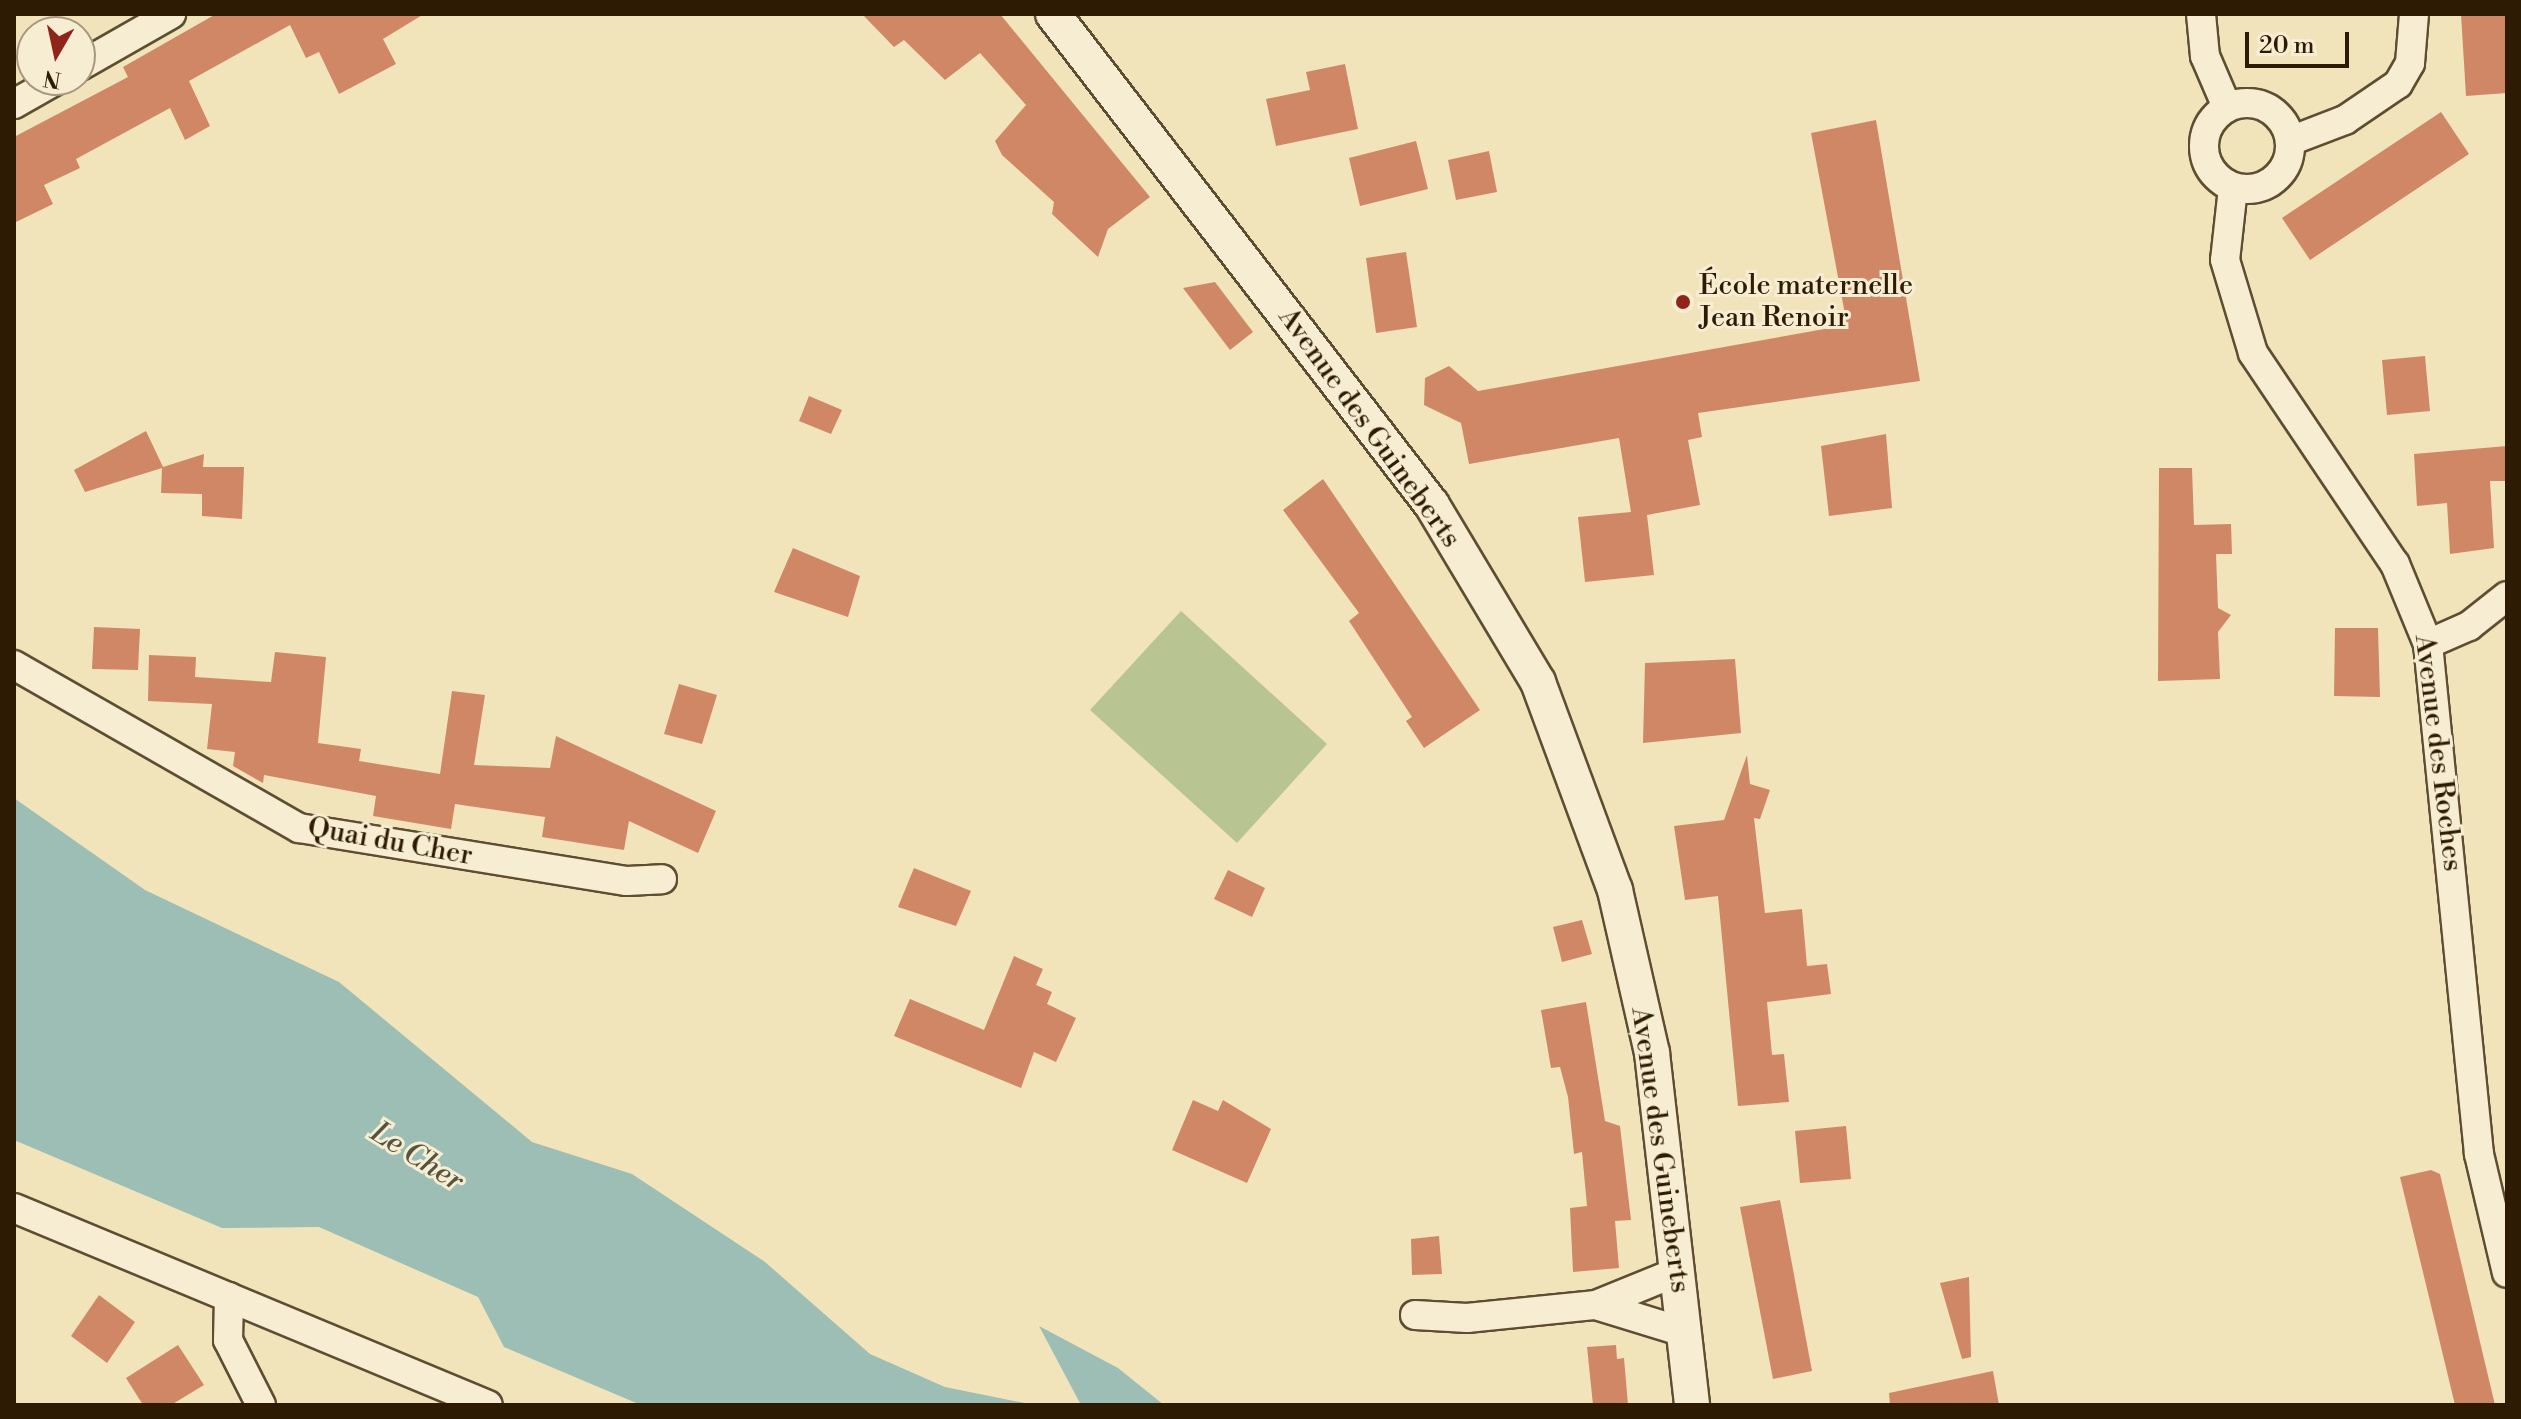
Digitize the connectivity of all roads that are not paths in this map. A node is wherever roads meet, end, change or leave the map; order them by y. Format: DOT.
graph roads {
  1 [pos="171,14"];
  2 [pos="1053,14"];
  3 [pos="2201,14"];
  4 [pos="2414,14"];
  5 [pos="96,57"];
  6 [pos="2227,107"];
  7 [pos="2290,141"];
  8 [pos="2233,188"];
  9 [pos="2507,596"];
  10 [pos="2428,644"];
  11 [pos="14,665"];
  12 [pos="662,879"];
  13 [pos="14,1208"];
  14 [pos="1677,1272"];
  15 [pos="2507,1273"];
  16 [pos="229,1297"];
  17 [pos="1596,1305"];
  18 [pos="1415,1315"];
  19 [pos="1684,1332"];
  20 [pos="261,1405"];
  21 [pos="488,1405"];
  22 [pos="1692,1405"];
  1 -- 5 [label="street"];
  2 -- 14 [label="street, Avenue des Guineberts"];
  3 -- 6 [label="street"];
  4 -- 7 [label="street"];
  6 -- 7 [label="street"];
  6 -- 8 [label="street"];
  7 -- 8 [label="street"];
  8 -- 10 [label="street, Avenue des Roches"];
  9 -- 10 [label="street"];
  10 -- 15 [label="street, Avenue des Roches"];
  11 -- 12 [label="street, Quai du Cher"];
  13 -- 16 [label="street"];
  14 -- 17 [label="street"];
  14 -- 19 [label="street, Avenue des Guineberts"];
  16 -- 20 [label="street"];
  16 -- 21 [label="street"];
  17 -- 18 [label="street"];
  17 -- 19 [label="street"];
  19 -- 22 [label="street, Avenue des Guineberts"];
}
